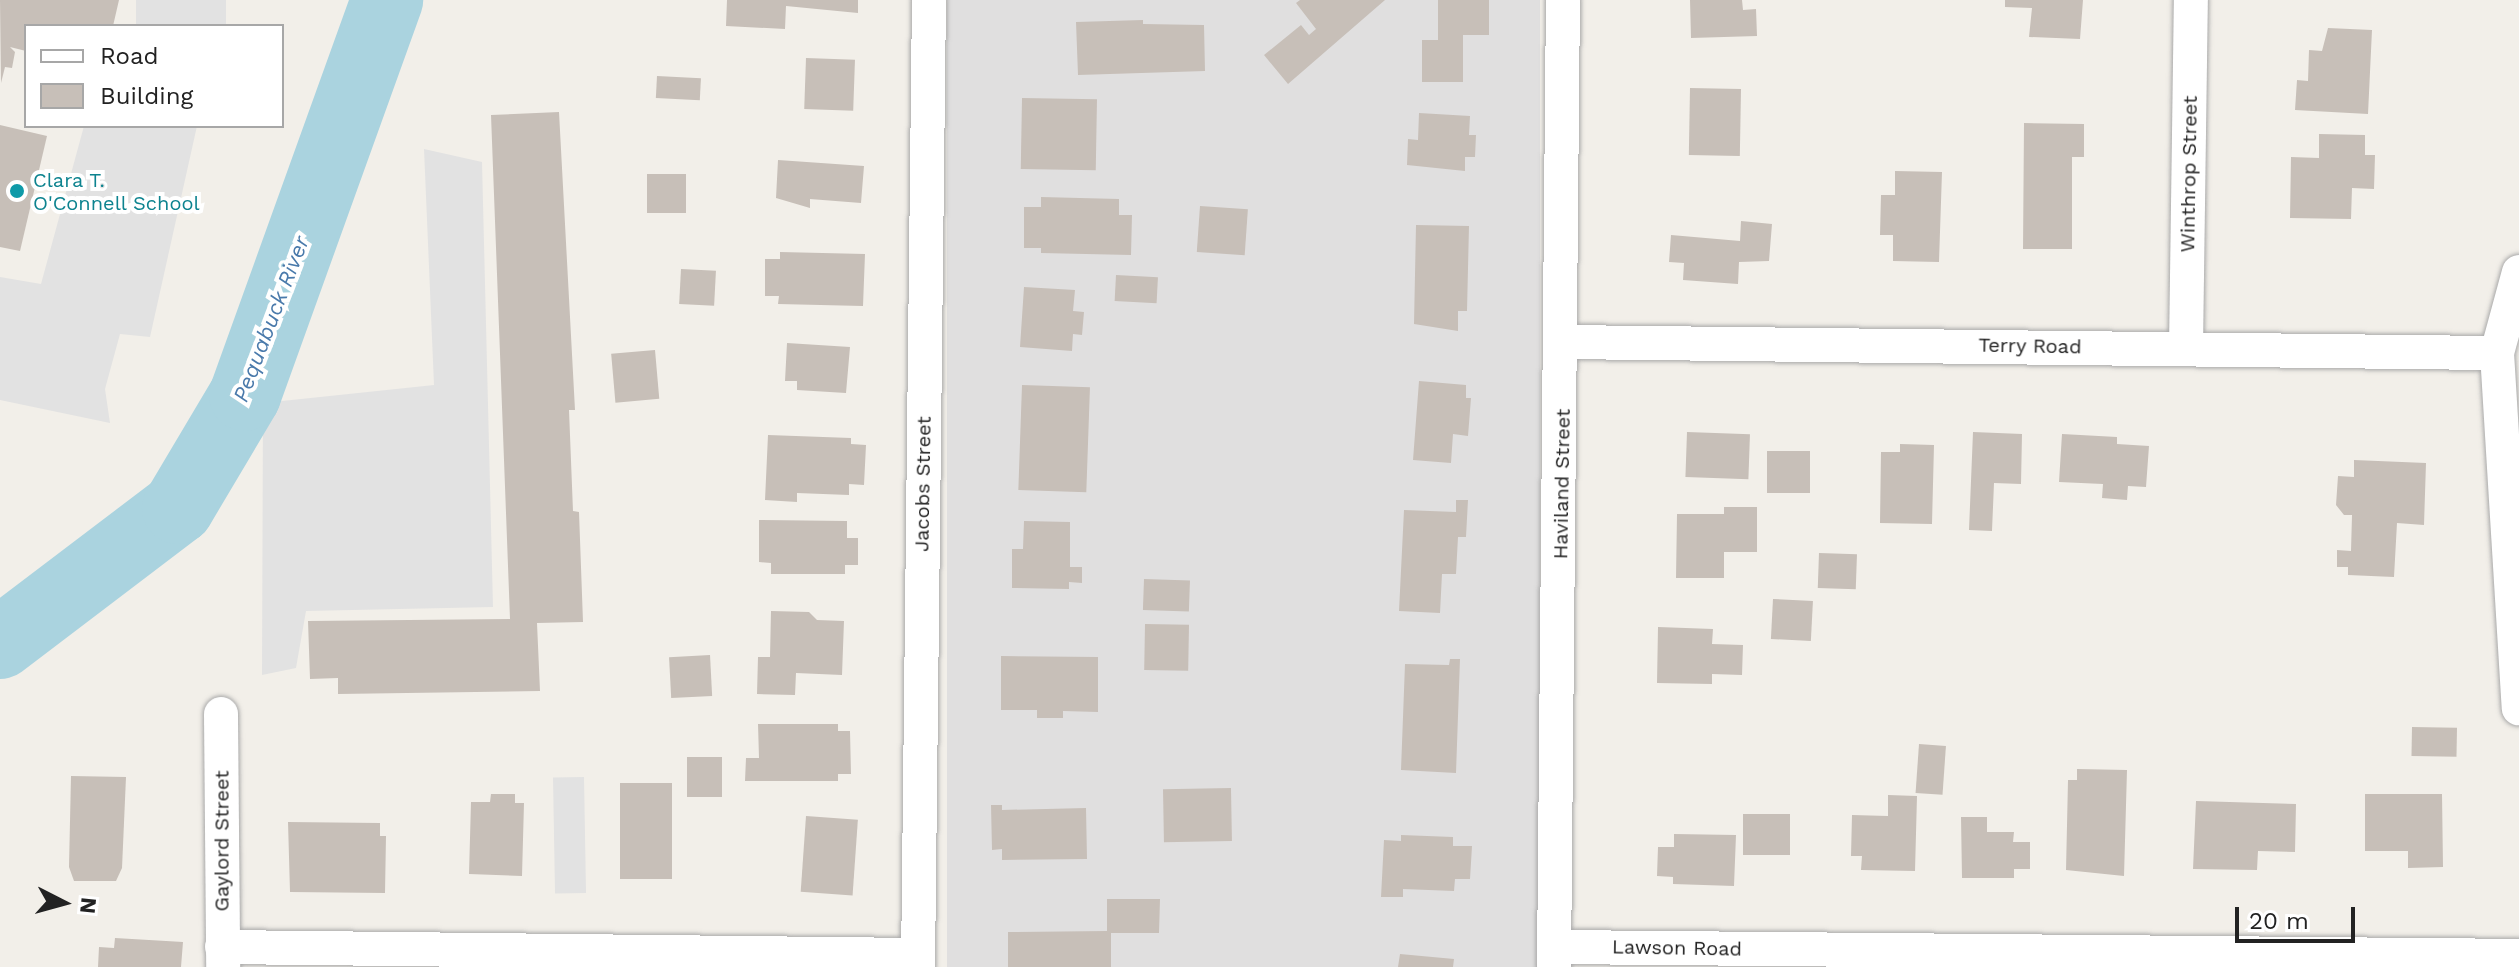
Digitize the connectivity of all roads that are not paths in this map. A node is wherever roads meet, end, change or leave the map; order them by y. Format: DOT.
graph roads {
  1 [pos="929,0"];
  2 [pos="1563,0"];
  3 [pos="2191,0"];
  4 [pos="2519,272"];
  5 [pos="1564,342"];
  6 [pos="2186,348"];
  7 [pos="2497,353"];
  8 [pos="2519,708"];
  9 [pos="221,714"];
  10 [pos="2519,956"];
  11 [pos="223,957"];
  12 [pos="1555,957"];
  13 [pos="918,961"];
  1 -- 13 [label="street, Jacobs Street"];
  2 -- 5 [label="street, Haviland Street"];
  3 -- 6 [label="street, Winthrop Street"];
  4 -- 7 [label="street"];
  5 -- 6 [label="street, Terry Road"];
  5 -- 12 [label="street, Haviland Street"];
  6 -- 7 [label="street, Terry Road"];
  7 -- 8 [label="street"];
  9 -- 11 [label="street, Gaylord Street"];
  10 -- 12 [label="street, Lawson Road"];
  11 -- 13 [label="street"];
}
